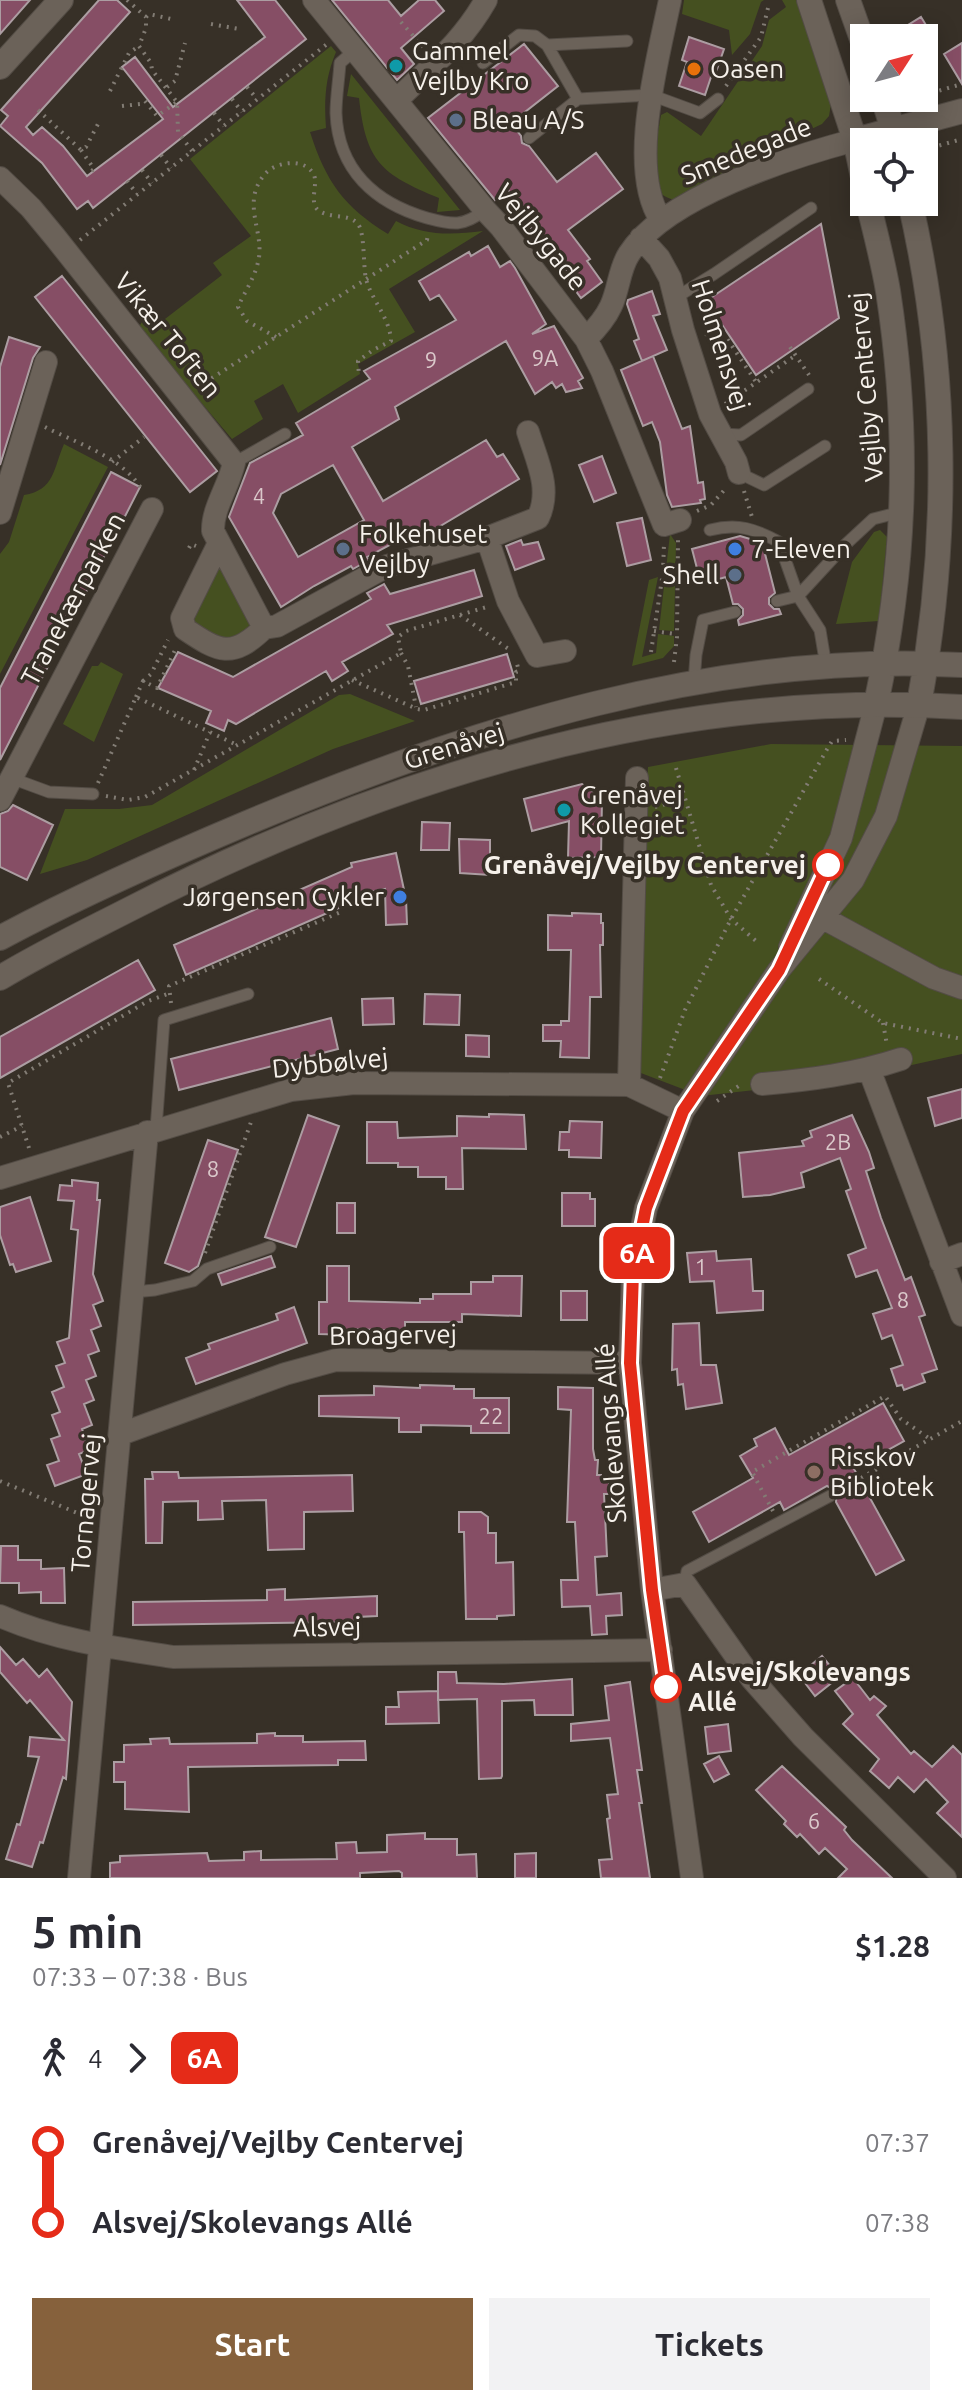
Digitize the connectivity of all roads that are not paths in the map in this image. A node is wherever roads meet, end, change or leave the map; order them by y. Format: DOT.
graph roads {
  1 [pos="61,0"];
  2 [pos="314,0"];
  3 [pos="486,0"];
  4 [pos="670,0"];
  5 [pos="809,0"];
  6 [pos="848,0"];
  7 [pos="857,24"];
  8 [pos="627,41"];
  9 [pos="547,45"];
  10 [pos="355,50"];
  11 [pos="483,63"];
  12 [pos="0,67"];
  13 [pos="651,95"];
  14 [pos="578,99"];
  15 [pos="718,99"];
  16 [pos="397,100"];
  17 [pos="962,111"];
  18 [pos="851,128"];
  19 [pos="916,128"];
  20 [pos="529,138"];
  21 [pos="850,141"];
  22 [pos="0,178"];
  23 [pos="811,208"];
  24 [pos="485,210"];
  25 [pos="871,216"];
  26 [pos="912,216"];
  27 [pos="661,220"];
  28 [pos="641,238"];
  29 [pos="675,298"];
  30 [pos="586,339"];
  31 [pos="46,362"];
  32 [pos="808,389"];
  33 [pos="715,424"];
  34 [pos="528,432"];
  35 [pos="285,434"];
  36 [pos="825,446"];
  37 [pos="234,463"];
  38 [pos="739,473"];
  39 [pos="152,509"];
  40 [pos="902,512"];
  41 [pos="0,513"];
  42 [pos="672,522"];
  43 [pos="710,530"];
  44 [pos="487,538"];
  45 [pos="218,545"];
  46 [pos="798,596"];
  47 [pos="777,601"];
  48 [pos="735,612"];
  49 [pos="264,628"];
  50 [pos="565,651"];
  51 [pos="927,663"];
  52 [pos="884,664"];
  53 [pos="962,665"];
  54 [pos="826,666"];
  55 [pos="694,683"];
  56 [pos="876,704"];
  57 [pos="919,704"];
  58 [pos="962,707"];
  59 [pos="11,778"];
  60 [pos="637,778"];
  61 [pos="93,794"];
  62 [pos="0,800"];
  63 [pos="816,914"];
  64 [pos="0,938"];
  65 [pos="0,978"];
  66 [pos="962,988"];
  67 [pos="248,994"];
  68 [pos="901,1059"];
  69 [pos="869,1069"];
  70 [pos="762,1084"];
  71 [pos="629,1085"];
  72 [pos="688,1103"];
  73 [pos="152,1130"];
  74 [pos="0,1178"];
  75 [pos="270,1247"];
  76 [pos="951,1258"];
  77 [pos="133,1292"];
  78 [pos="962,1315"];
  79 [pos="630,1363"];
  80 [pos="121,1434"];
  81 [pos="830,1496"];
  82 [pos="685,1584"];
  83 [pos="652,1590"];
  84 [pos="0,1616"];
  85 [pos="102,1647"];
  86 [pos="661,1650"];
  87 [pos="79,1878"];
  88 [pos="692,1878"];
  89 [pos="945,1878"];
  1 -- 12 [label="main road"];
  2 -- 10 [label="street, Vejlbygade"];
  3 -- 16 [label="street"];
  4 -- 13 [label="street, Smedegade"];
  5 -- 18 [label="main road"];
  6 -- 7 [label="main road"];
  8 -- 9 [label="lane"];
  9 -- 11 [label="lane"];
  9 -- 14 [label="lane"];
  10 -- 16 [label="street, Vejlbygade"];
  10 -- 24 [label="lane"];
  13 -- 14 [label="lane"];
  13 -- 15 [label="lane"];
  13 -- 27 [label="street, Smedegade"];
  14 -- 20 [label="lane"];
  16 -- 24 [label="street, Vejlbygade"];
  17 -- 19 [label="main road"];
  21 -- 27 [label="street, Smedegade"];
  22 -- 37 [label="street, Vikær Toften"];
  23 -- 29 [label="lane"];
  24 -- 30 [label="street, Vejlbygade"];
  25 -- 40 [label="main road, Vejlby Centervej"];
  26 -- 51 [label="main road"];
  27 -- 28 [label="street, Smedegade"];
  28 -- 29 [label="street, Holmensvej"];
  28 -- 30 [label="street, Smedegade"];
  29 -- 33 [label="street, Holmensvej"];
  30 -- 42 [label="street, Vejlbygade"];
  31 -- 41 [label="street"];
  32 -- 33 [label="lane"];
  33 -- 38 [label="street, Holmensvej"];
  34 -- 44 [label="street"];
  35 -- 37 [label="lane"];
  36 -- 38 [label="lane"];
  37 -- 45 [label="street"];
  39 -- 59 [label="street, Tranekærparken"];
  40 -- 46 [label="lane"];
  40 -- 52 [label="main road, Vejlby Centervej"];
  43 -- 46 [label="lane"];
  44 -- 49 [label="street"];
  44 -- 50 [label="street"];
  45 -- 49 [label="street"];
  45 -- 49 [label="street"];
  46 -- 47 [label="lane"];
  46 -- 54 [label="lane"];
  48 -- 55 [label="lane"];
  51 -- 52 [label="main road, Grenåvej"];
  51 -- 53 [label="main road, Grenåvej"];
  51 -- 57 [label="main road"];
  52 -- 54 [label="main road, Grenåvej"];
  52 -- 56 [label="main road, Vejlby Centervej"];
  54 -- 55 [label="main road, Grenåvej"];
  55 -- 64 [label="main road, Grenåvej"];
  56 -- 57 [label="main road, Grenåvej"];
  56 -- 63 [label="street, Skolevangs Allé"];
  56 -- 65 [label="main road, Grenåvej"];
  57 -- 58 [label="main road, Grenåvej"];
  57 -- 63 [label="street, Skolevangs Allé"];
  59 -- 61 [label="lane"];
  59 -- 62 [label="street, Tranekærparken"];
  60 -- 71 [label="street"];
  63 -- 66 [label="street"];
  63 -- 72 [label="street, Skolevangs Allé"];
  67 -- 73 [label="lane"];
  68 -- 69 [label="street"];
  69 -- 70 [label="street"];
  69 -- 76 [label="street"];
  71 -- 72 [label="street, Dybbølvej"];
  71 -- 73 [label="street, Dybbølvej"];
  72 -- 79 [label="street, Skolevangs Allé"];
  73 -- 74 [label="street, Dybbølvej"];
  73 -- 77 [label="street, Tornagervej"];
  75 -- 77 [label="lane"];
  76 -- 78 [label="street"];
  77 -- 80 [label="street, Tornagervej"];
  79 -- 80 [label="street, Broagervej"];
  79 -- 83 [label="street, Skolevangs Allé"];
  80 -- 85 [label="street, Tornagervej"];
  81 -- 82 [label="lane"];
  82 -- 83 [label="street"];
  82 -- 89 [label="street"];
  83 -- 86 [label="street, Skolevangs Allé"];
  84 -- 85 [label="street, Alsvej"];
  85 -- 86 [label="street, Alsvej"];
  85 -- 87 [label="street, Tornagervej"];
  86 -- 88 [label="street, Skolevangs Allé"];
}
